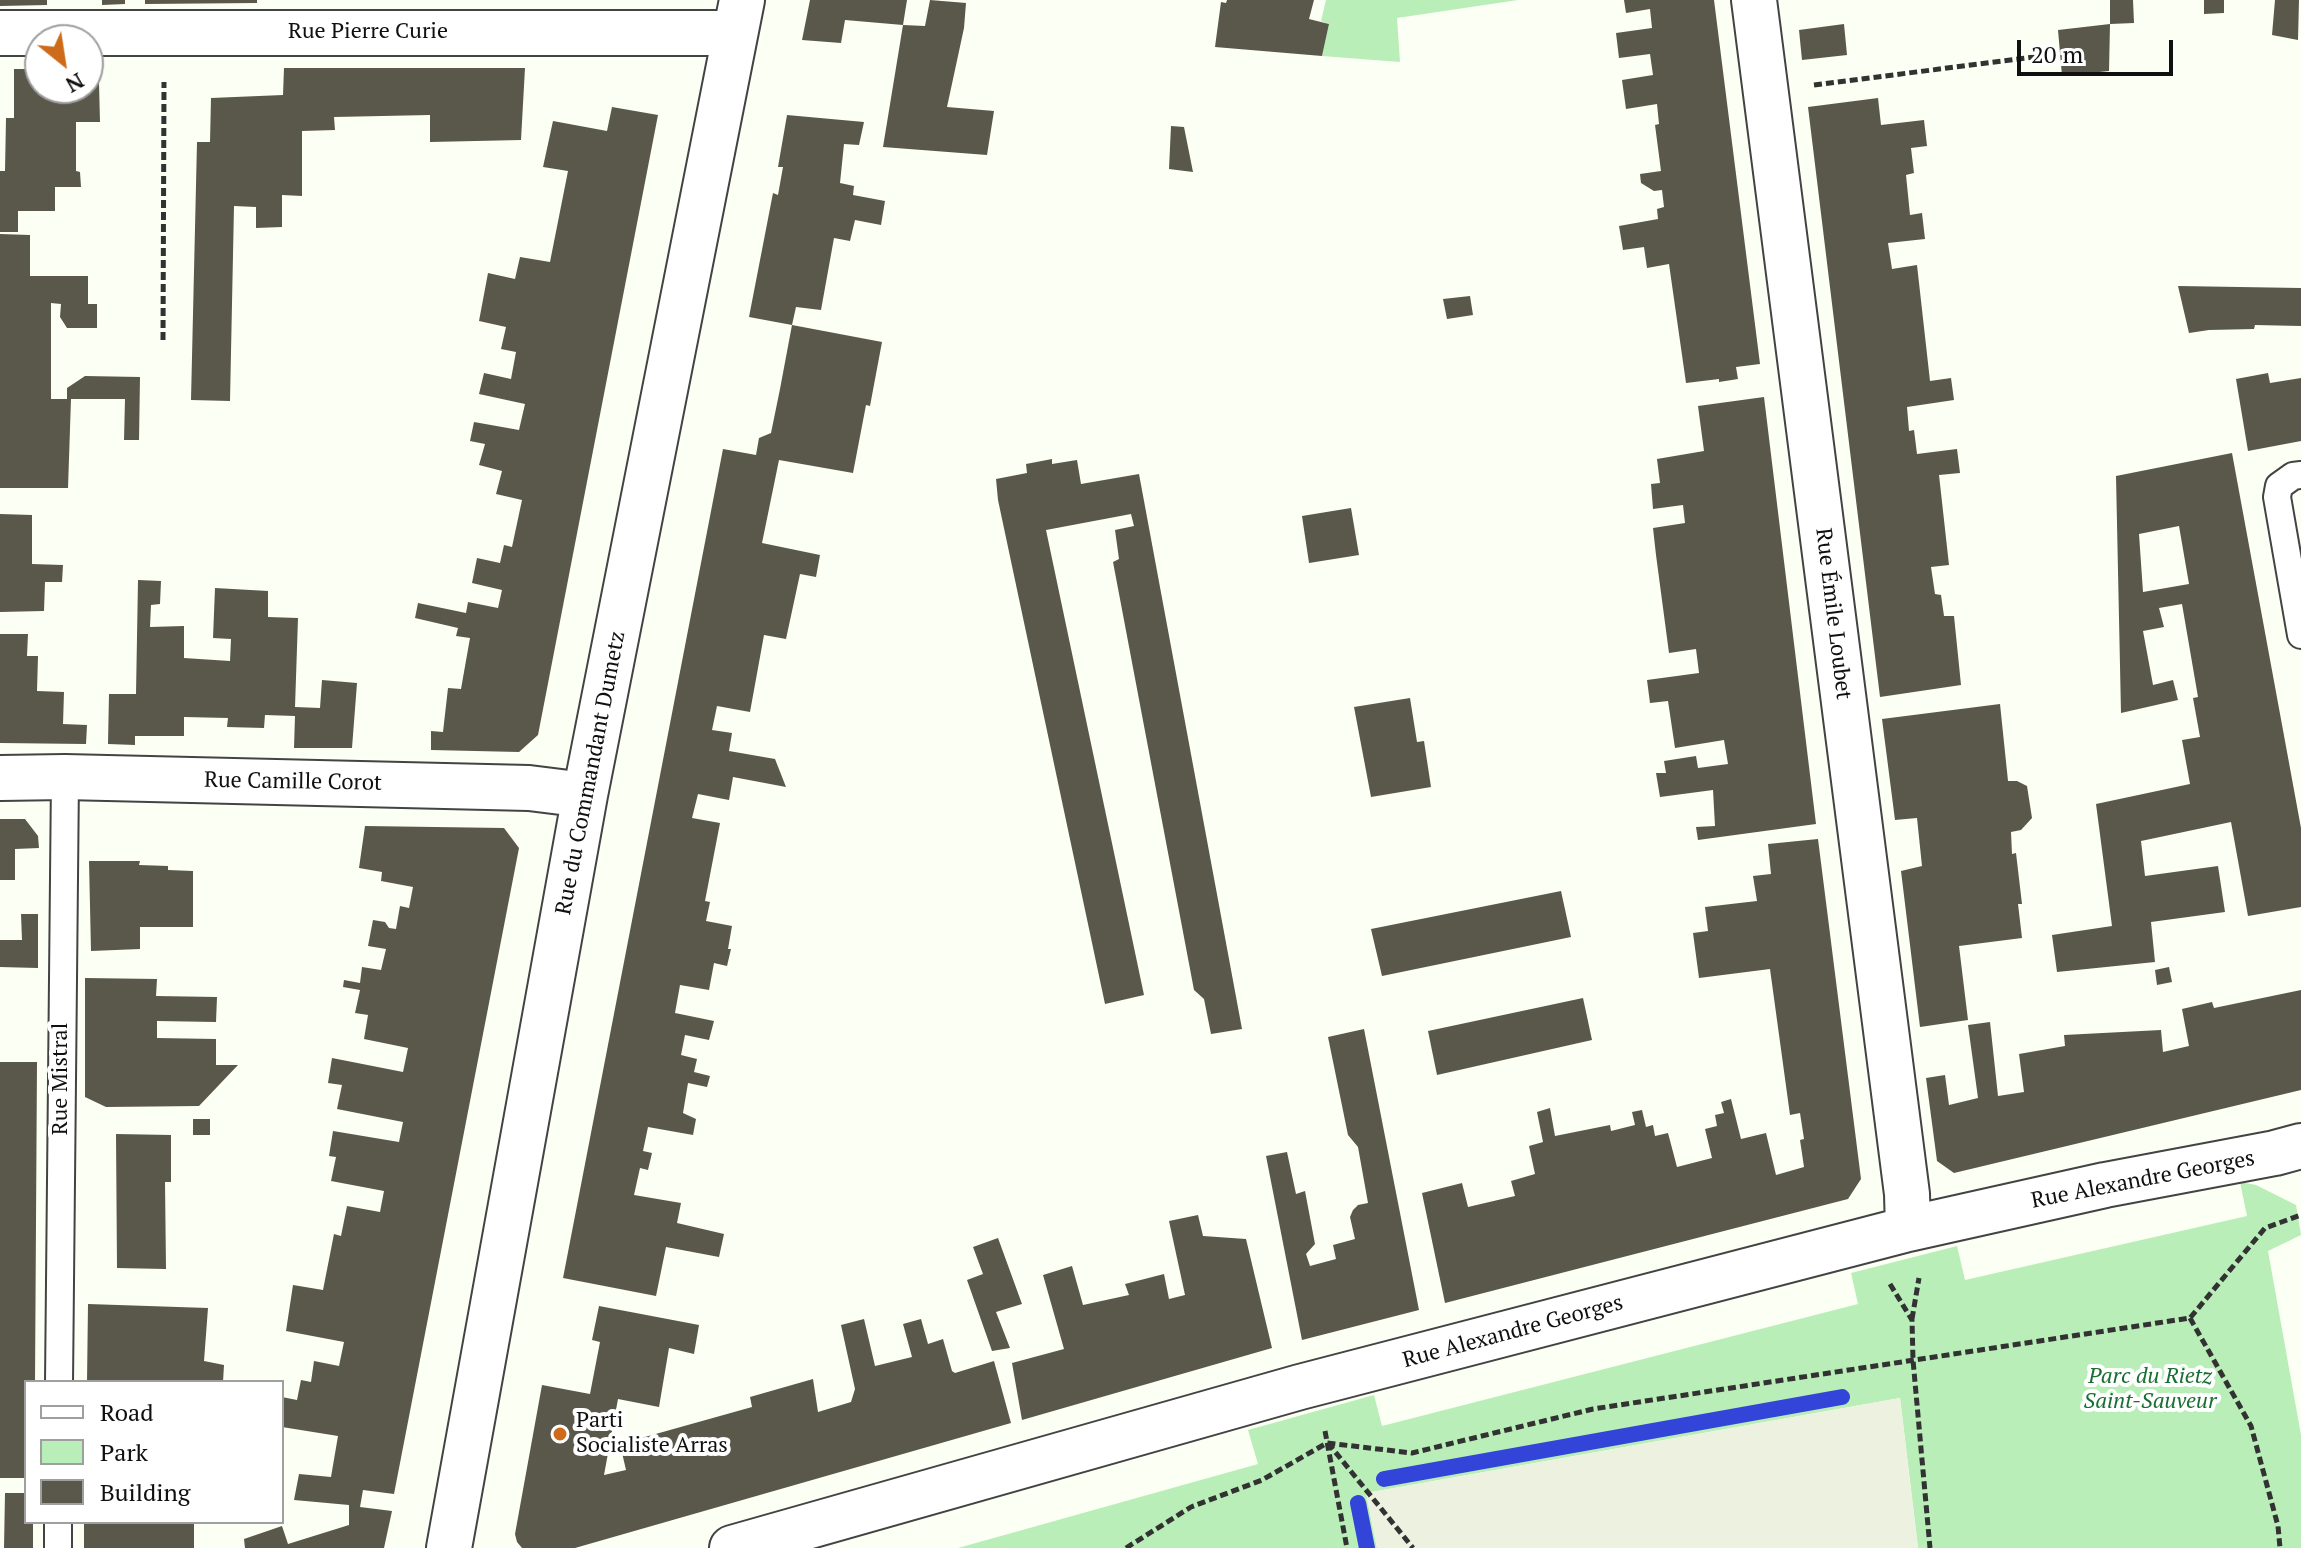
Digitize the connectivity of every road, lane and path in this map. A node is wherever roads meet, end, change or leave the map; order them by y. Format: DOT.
graph roads {
  1 [pos="1754,0"];
  2 [pos="739,16"];
  3 [pos="0,33"];
  4 [pos="163,33"];
  5 [pos="2042,56"];
  6 [pos="1766,93"];
  7 [pos="163,340"];
  8 [pos="2301,475"];
  9 [pos="2301,635"];
  10 [pos="65,777"];
  11 [pos="0,778"];
  12 [pos="585,795"];
  13 [pos="2300,1151"];
  14 [pos="2301,1215"];
  15 [pos="1894,1233"];
  16 [pos="2190,1318"];
  17 [pos="1913,1360"];
  18 [pos="59,1380"];
  19 [pos="1316,1383"];
  20 [pos="1327,1443"];
  21 [pos="58,1524"];
  22 [pos="58,1548"];
  23 [pos="449,1548"];
  24 [pos="732,1548"];
  25 [pos="1126,1548"];
  26 [pos="1347,1548"];
  27 [pos="1413,1548"];
  28 [pos="1930,1548"];
  29 [pos="2280,1548"];
  1 -- 6 [label="street, Rue Émile Loubet"];
  2 -- 4 [label="street, Rue Pierre Curie"];
  2 -- 12 [label="street, Rue du Commandant Dumetz"];
  3 -- 4 [label="street, Rue Pierre Curie"];
  4 -- 7 [label="path"];
  5 -- 6 [label="path"];
  6 -- 15 [label="street, Rue Émile Loubet"];
  8 -- 9 [label="lane"];
  10 -- 11 [label="street, Rue Camille Corot"];
  10 -- 12 [label="street, Rue Camille Corot"];
  10 -- 18 [label="lane, Rue Mistral"];
  12 -- 23 [label="street, Rue du Commandant Dumetz"];
  13 -- 15 [label="street, Rue Alexandre Georges"];
  14 -- 16 [label="path"];
  15 -- 17 [label="path"];
  15 -- 19 [label="street, Rue Alexandre Georges"];
  16 -- 17 [label="path"];
  16 -- 29 [label="path"];
  17 -- 20 [label="path"];
  17 -- 28 [label="path"];
  19 -- 20 [label="path"];
  19 -- 24 [label="street, Rue Alexandre Georges"];
  20 -- 25 [label="path"];
  20 -- 26 [label="path"];
  20 -- 27 [label="path"];
  21 -- 22 [label="lane"];
}
